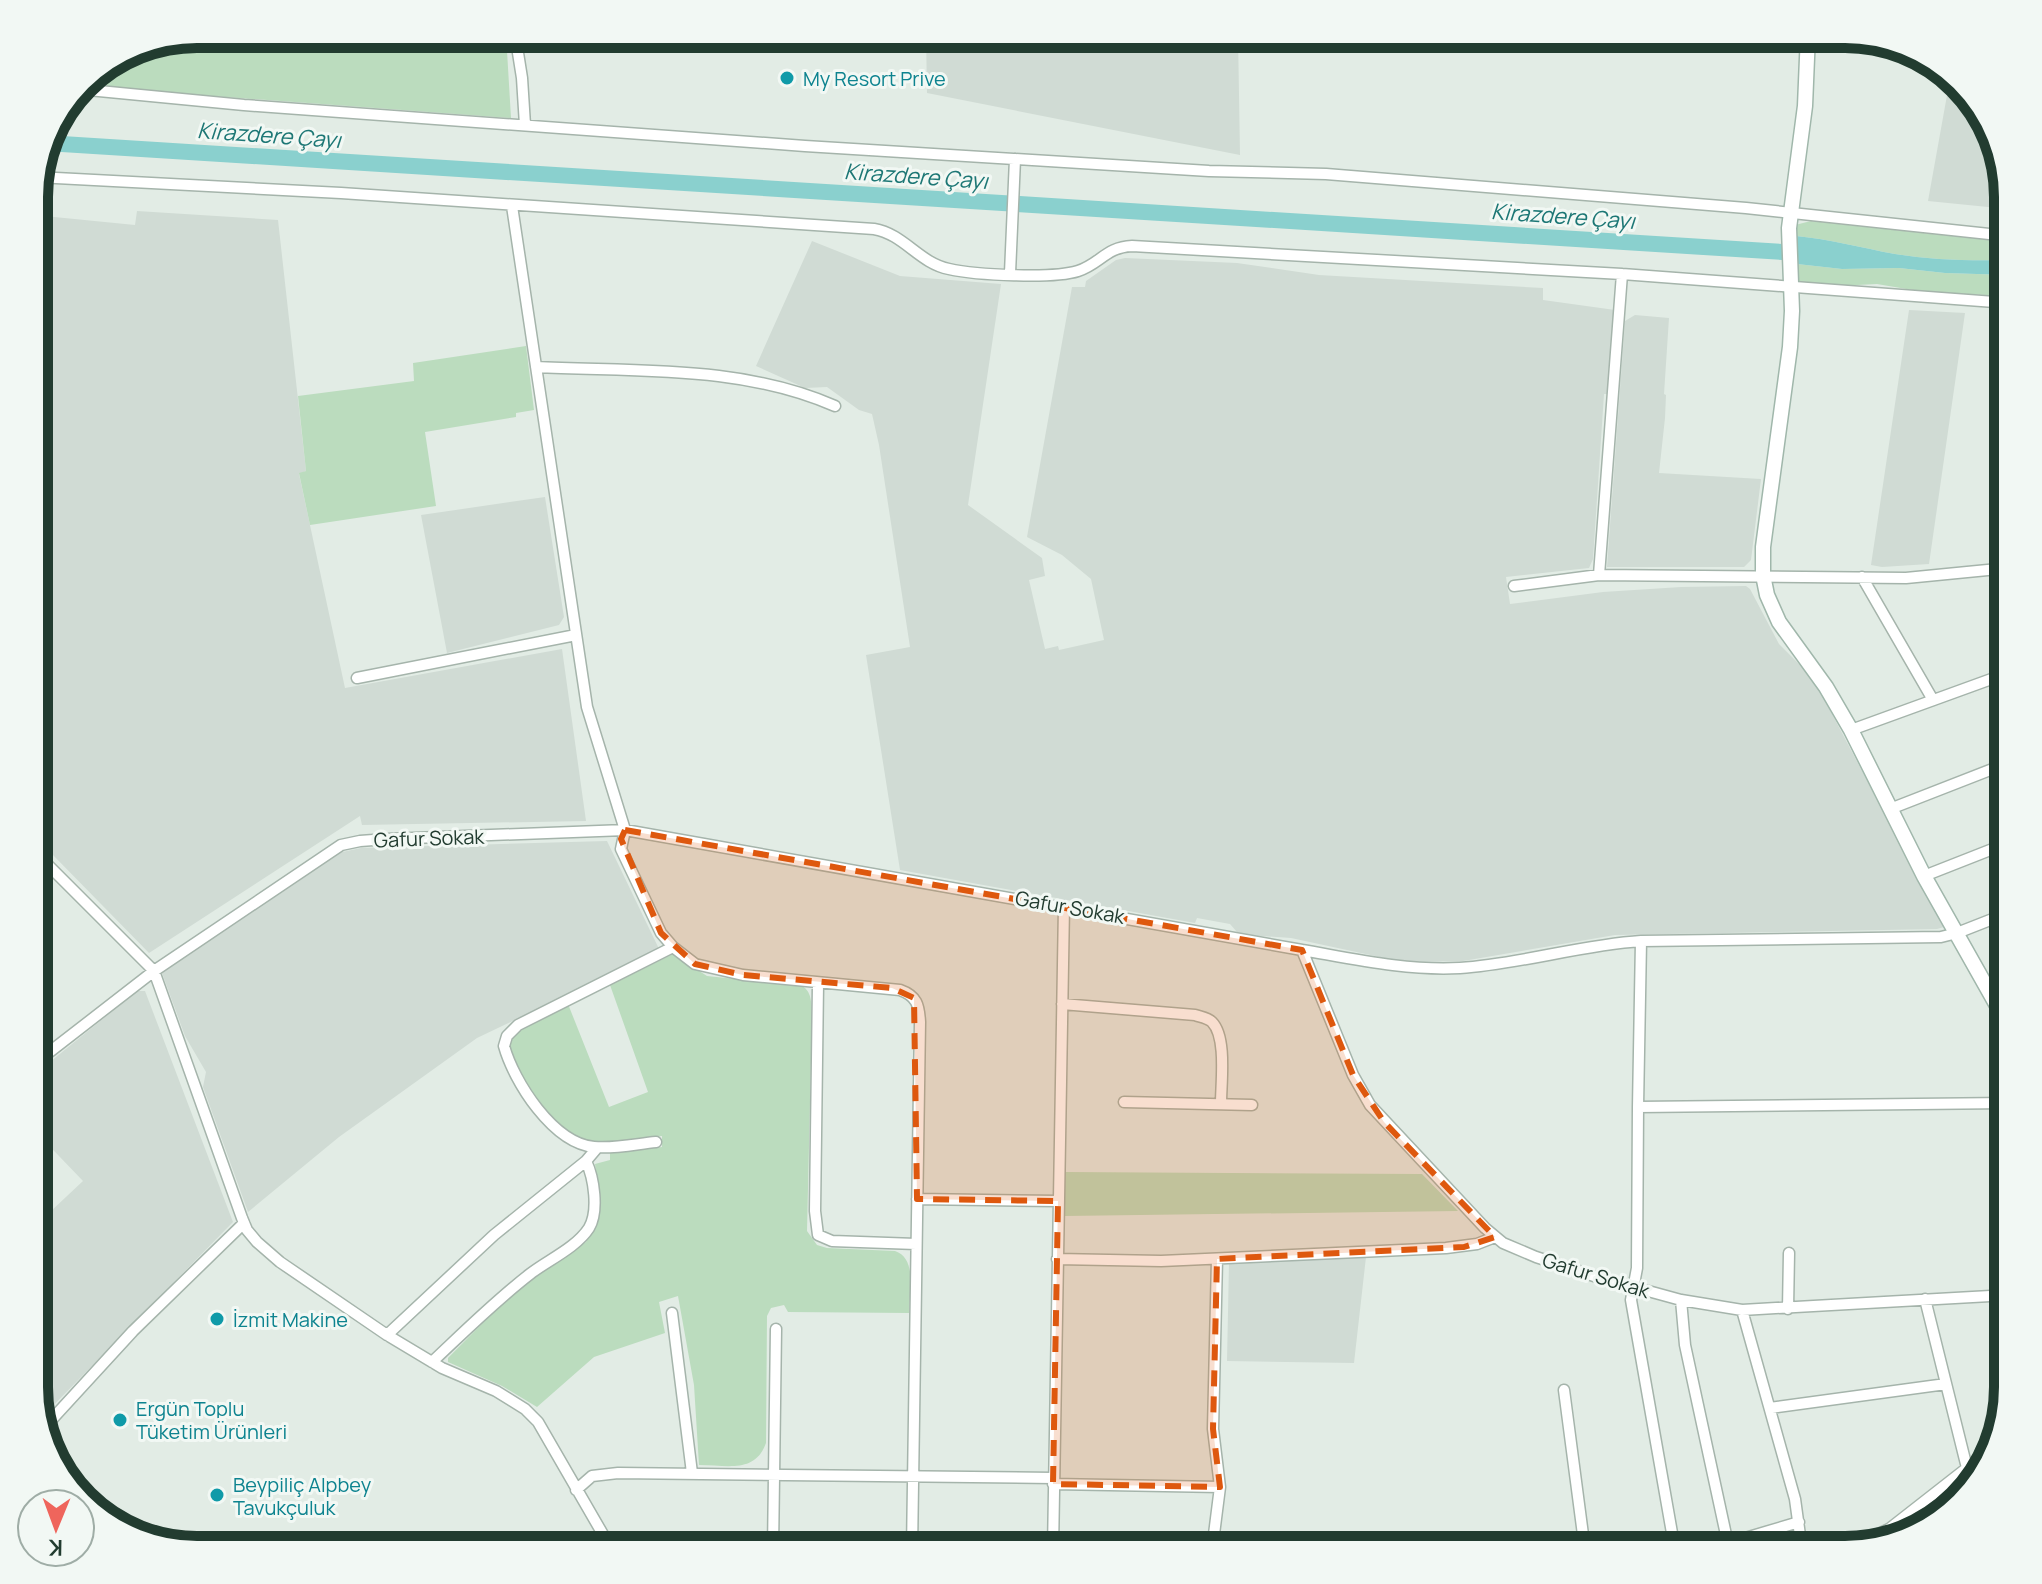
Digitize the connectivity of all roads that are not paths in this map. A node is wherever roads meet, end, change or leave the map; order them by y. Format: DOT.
graph roads {
  1 [pos="517,48"];
  2 [pos="1807,48"];
  3 [pos="94,90"];
  4 [pos="525,125"];
  5 [pos="1015,165"];
  6 [pos="49,178"];
  7 [pos="512,206"];
  8 [pos="1790,213"];
  9 [pos="1994,235"];
  10 [pos="1010,268"];
  11 [pos="1622,274"];
  12 [pos="1791,288"];
  13 [pos="1994,302"];
  14 [pos="536,367"];
  15 [pos="835,406"];
  16 [pos="1994,569"];
  17 [pos="1599,575"];
  18 [pos="1763,575"];
  19 [pos="1862,577"];
  20 [pos="1514,586"];
  21 [pos="576,635"];
  22 [pos="357,678"];
  23 [pos="1994,678"];
  24 [pos="1933,700"];
  25 [pos="1851,730"];
  26 [pos="1994,768"];
  27 [pos="1890,809"];
  28 [pos="625,830"];
  29 [pos="1994,848"];
  30 [pos="48,865"];
  31 [pos="1924,876"];
  32 [pos="1064,906"];
  33 [pos="1994,918"];
  34 [pos="1957,933"];
  35 [pos="1641,941"];
  36 [pos="673,947"];
  37 [pos="1302,950"];
  38 [pos="154,971"];
  39 [pos="818,984"];
  40 [pos="1994,989"];
  41 [pos="1988,991"];
  42 [pos="1994,1001"];
  43 [pos="1062,1004"];
  44 [pos="48,1053"];
  45 [pos="1124,1102"];
  46 [pos="1221,1103"];
  47 [pos="1994,1103"];
  48 [pos="1252,1105"];
  49 [pos="1638,1107"];
  50 [pos="656,1142"];
  51 [pos="597,1148"];
  52 [pos="586,1161"];
  53 [pos="917,1199"];
  54 [pos="1058,1201"];
  55 [pos="244,1223"];
  56 [pos="1495,1237"];
  57 [pos="916,1244"];
  58 [pos="1789,1253"];
  59 [pos="1057,1259"];
  60 [pos="1217,1259"];
  61 [pos="1632,1286"];
  62 [pos="1994,1297"];
  63 [pos="1925,1299"];
  64 [pos="1681,1300"];
  65 [pos="1788,1309"];
  66 [pos="1742,1310"];
  67 [pos="672,1313"];
  68 [pos="776,1329"];
  69 [pos="387,1335"];
  70 [pos="432,1362"];
  71 [pos="1946,1384"];
  72 [pos="1564,1390"];
  73 [pos="1770,1408"];
  74 [pos="52,1419"];
  75 [pos="692,1473"];
  76 [pos="773,1474"];
  77 [pos="913,1476"];
  78 [pos="1053,1481"];
  79 [pos="1220,1487"];
  80 [pos="576,1490"];
  81 [pos="1904,1518"];
  82 [pos="1799,1522"];
  83 [pos="1907,1523"];
  84 [pos="1884,1531"];
  85 [pos="604,1536"];
  86 [pos="773,1536"];
  87 [pos="912,1536"];
  88 [pos="1053,1536"];
  89 [pos="1214,1536"];
  90 [pos="1583,1536"];
  91 [pos="1672,1536"];
  92 [pos="1726,1536"];
  93 [pos="1754,1536"];
  94 [pos="1800,1536"];
  1 -- 4 [label="street"];
  2 -- 8 [label="street"];
  3 -- 4 [label="street"];
  4 -- 5 [label="street"];
  5 -- 8 [label="street"];
  5 -- 10 [label="street"];
  6 -- 7 [label="street"];
  7 -- 10 [label="street"];
  7 -- 14 [label="street"];
  8 -- 9 [label="street"];
  8 -- 12 [label="street"];
  10 -- 11 [label="street"];
  11 -- 12 [label="street"];
  11 -- 17 [label="street"];
  12 -- 13 [label="street"];
  12 -- 18 [label="street"];
  14 -- 15 [label="street"];
  14 -- 21 [label="street"];
  16 -- 19 [label="street"];
  17 -- 18 [label="street"];
  17 -- 20 [label="street"];
  18 -- 19 [label="street"];
  18 -- 25 [label="street"];
  19 -- 24 [label="street"];
  21 -- 22 [label="street"];
  21 -- 28 [label="street"];
  23 -- 24 [label="street"];
  24 -- 25 [label="street"];
  25 -- 27 [label="street"];
  26 -- 27 [label="street"];
  27 -- 31 [label="street"];
  28 -- 32 [label="street, Gafur Sokak"];
  28 -- 36 [label="street"];
  28 -- 38 [label="street, Gafur Sokak"];
  29 -- 31 [label="street"];
  30 -- 38 [label="street"];
  31 -- 34 [label="street"];
  32 -- 37 [label="street, Gafur Sokak"];
  32 -- 43 [label="street"];
  33 -- 34 [label="street"];
  34 -- 35 [label="street"];
  34 -- 41 [label="street"];
  35 -- 37 [label="street"];
  35 -- 49 [label="street"];
  36 -- 39 [label="street"];
  36 -- 51 [label="street"];
  37 -- 56 [label="street, Gafur Sokak"];
  38 -- 44 [label="street, Gafur Sokak"];
  38 -- 55 [label="street"];
  39 -- 53 [label="street"];
  39 -- 57 [label="street"];
  40 -- 41 [label="street"];
  41 -- 42 [label="street"];
  43 -- 46 [label="street"];
  43 -- 54 [label="street"];
  45 -- 46 [label="street"];
  46 -- 48 [label="street"];
  47 -- 49 [label="street"];
  49 -- 61 [label="street"];
  50 -- 51 [label="street"];
  51 -- 52 [label="street"];
  52 -- 69 [label="street"];
  52 -- 70 [label="street"];
  53 -- 54 [label="street"];
  53 -- 57 [label="street"];
  54 -- 59 [label="street"];
  55 -- 69 [label="street"];
  55 -- 74 [label="street"];
  56 -- 60 [label="street"];
  56 -- 61 [label="street, Gafur Sokak"];
  57 -- 77 [label="street"];
  58 -- 65 [label="street"];
  59 -- 60 [label="street"];
  59 -- 78 [label="street"];
  60 -- 79 [label="street"];
  61 -- 64 [label="street, Gafur Sokak"];
  61 -- 91 [label="street"];
  62 -- 63 [label="street, Gafur Sokak"];
  63 -- 65 [label="street, Gafur Sokak"];
  63 -- 71 [label="street"];
  64 -- 66 [label="street, Gafur Sokak"];
  64 -- 92 [label="street"];
  65 -- 66 [label="street, Gafur Sokak"];
  66 -- 73 [label="street"];
  67 -- 75 [label="street"];
  68 -- 76 [label="street"];
  69 -- 70 [label="street"];
  70 -- 80 [label="street"];
  71 -- 73 [label="street"];
  71 -- 81 [label="street"];
  72 -- 90 [label="street"];
  73 -- 82 [label="street"];
  75 -- 76 [label="street"];
  75 -- 80 [label="street"];
  76 -- 77 [label="street"];
  76 -- 86 [label="street"];
  77 -- 78 [label="street"];
  77 -- 87 [label="street"];
  78 -- 79 [label="street"];
  78 -- 88 [label="street"];
  79 -- 89 [label="street"];
  80 -- 85 [label="street"];
  81 -- 83 [label="street"];
  81 -- 84 [label="street"];
  82 -- 93 [label="street"];
  82 -- 94 [label="street"];
}
